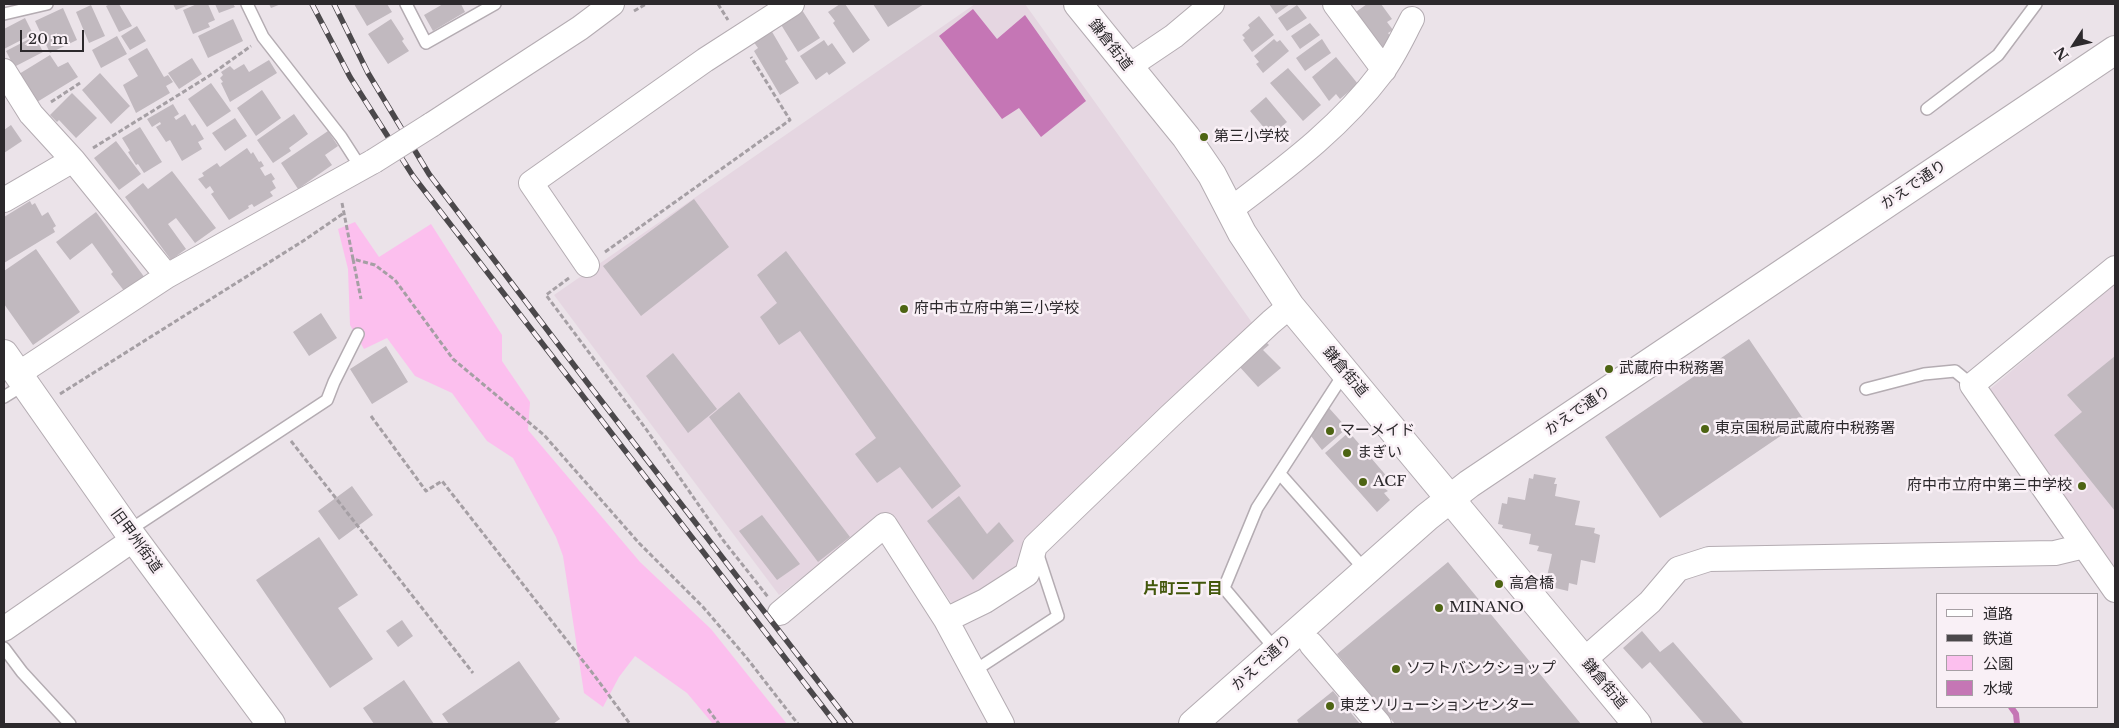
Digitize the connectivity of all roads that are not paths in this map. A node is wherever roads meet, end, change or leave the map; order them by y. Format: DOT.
graph roads {
  1 [pos="47,4"];
  2 [pos="247,4"];
  3 [pos="406,4"];
  4 [pos="495,4"];
  5 [pos="612,4"];
  6 [pos="792,4"];
  7 [pos="1078,4"];
  8 [pos="1212,4"];
  9 [pos="1335,4"];
  10 [pos="2036,4"];
  11 [pos="4,14"];
  12 [pos="1412,19"];
  13 [pos="2115,50"];
  14 [pos="1128,67"];
  15 [pos="4,70"];
  16 [pos="1384,70"];
  17 [pos="1927,109"];
  18 [pos="73,160"];
  19 [pos="368,164"];
  20 [pos="4,200"];
  21 [pos="1230,210"];
  22 [pos="587,265"];
  23 [pos="2115,268"];
  24 [pos="167,276"];
  25 [pos="1290,306"];
  26 [pos="358,334"];
  27 [pos="1345,372"];
  28 [pos="12,377"];
  29 [pos="1972,385"];
  30 [pos="1866,389"];
  31 [pos="1280,474"];
  32 [pos="1451,498"];
  33 [pos="131,535"];
  34 [pos="1034,546"];
  35 [pos="2084,546"];
  36 [pos="1366,570"];
  37 [pos="2115,590"];
  38 [pos="780,613"];
  39 [pos="946,620"];
  40 [pos="4,629"];
  41 [pos="1311,644"];
  42 [pos="4,648"];
  43 [pos="1276,650"];
  44 [pos="1584,660"];
  45 [pos="974,671"];
  46 [pos="68,724"];
  47 [pos="271,724"];
  48 [pos="1002,724"];
  49 [pos="1193,724"];
  50 [pos="1379,724"];
  51 [pos="1637,724"];
  1 -- 11 [label="lane"];
  2 -- 19 [label="lane"];
  3 -- 4 [label="lane"];
  5 -- 19 [label="street, bridge"];
  6 -- 22 [label="street"];
  7 -- 14 [label="main road, 鎌倉街道"];
  8 -- 14 [label="street"];
  9 -- 16 [label="street"];
  10 -- 17 [label="lane"];
  12 -- 16 [label="street"];
  13 -- 32 [label="main road, かえで通り"];
  14 -- 21 [label="main road, 鎌倉街道"];
  15 -- 18 [label="street"];
  16 -- 21 [label="street"];
  18 -- 20 [label="street"];
  18 -- 24 [label="street"];
  19 -- 24 [label="street"];
  21 -- 25 [label="main road, 鎌倉街道"];
  23 -- 29 [label="street"];
  24 -- 28 [label="street"];
  25 -- 27 [label="main road, 鎌倉街道"];
  25 -- 34 [label="street"];
  26 -- 33 [label="lane"];
  27 -- 31 [label="lane"];
  27 -- 32 [label="main road, 鎌倉街道"];
  28 -- 33 [label="main road, 旧甲州街道"];
  29 -- 30 [label="lane"];
  29 -- 35 [label="street"];
  31 -- 36 [label="lane"];
  31 -- 43 [label="lane"];
  32 -- 36 [label="main road, かえで通り"];
  32 -- 44 [label="main road, 鎌倉街道"];
  33 -- 40 [label="street"];
  33 -- 47 [label="main road, 旧甲州街道"];
  34 -- 39 [label="street"];
  34 -- 45 [label="lane"];
  35 -- 37 [label="street"];
  35 -- 44 [label="street"];
  36 -- 43 [label="main road, かえで通り"];
  38 -- 39 [label="street"];
  39 -- 45 [label="street"];
  41 -- 50 [label="street"];
  42 -- 46 [label="lane"];
  43 -- 49 [label="main road, かえで通り"];
  44 -- 51 [label="main road, 鎌倉街道"];
  45 -- 48 [label="street"];
}
